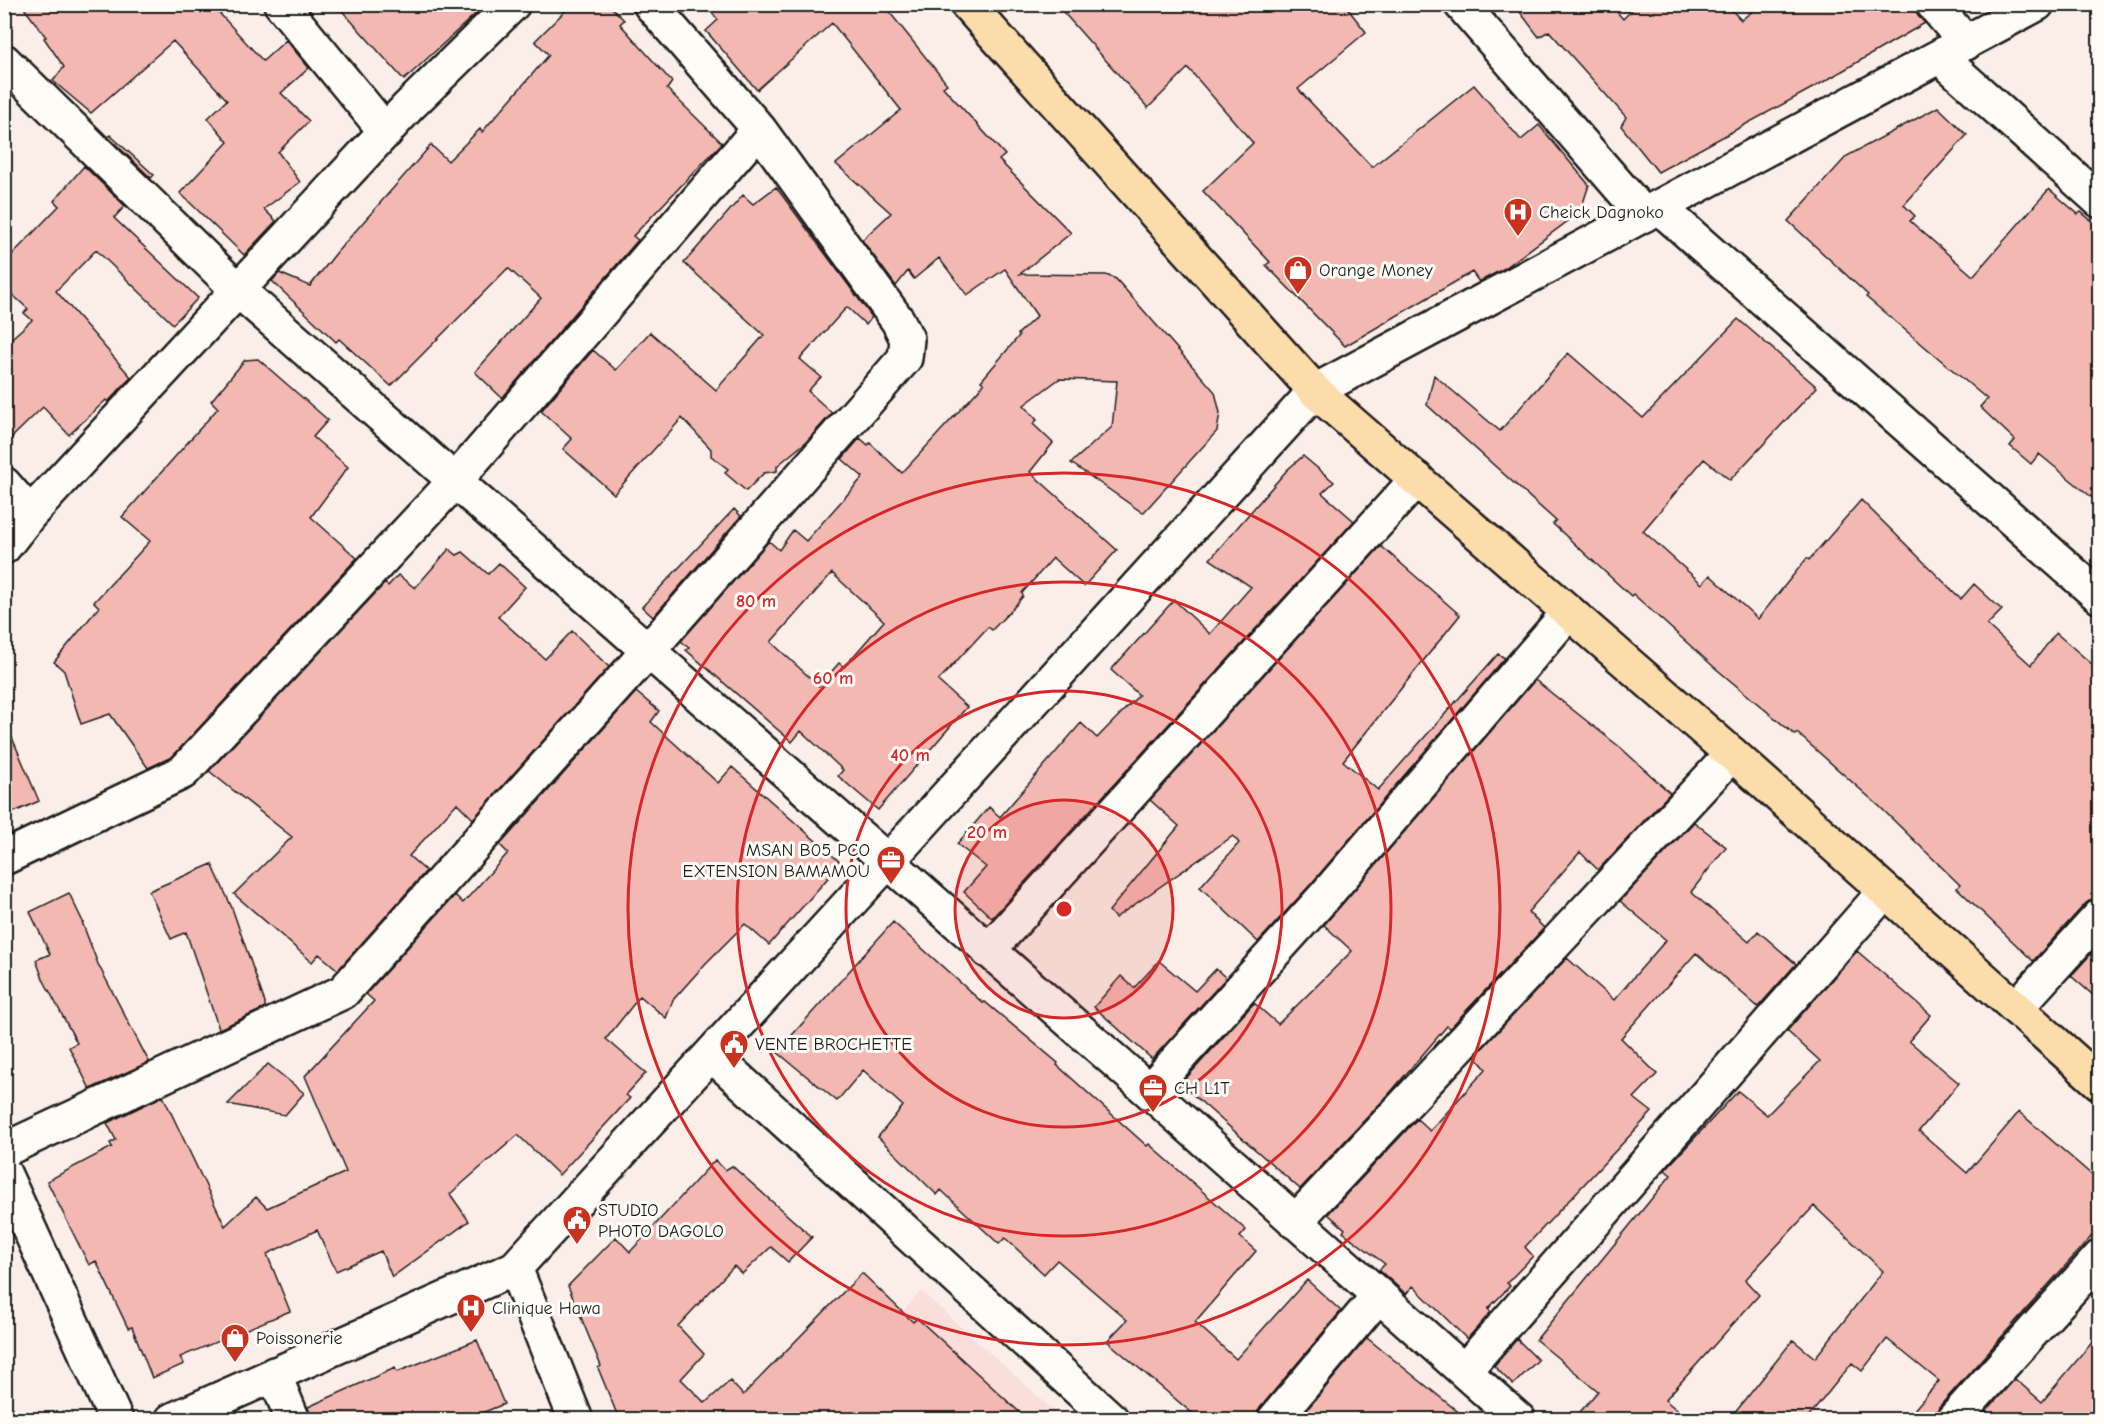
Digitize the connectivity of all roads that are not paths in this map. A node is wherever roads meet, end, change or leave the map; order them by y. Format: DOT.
graph roads {
  1 [pos="281,4"];
  2 [pos="513,4"];
  3 [pos="650,4"];
  4 [pos="967,4"];
  5 [pos="1461,4"];
  6 [pos="1933,4"];
  7 [pos="2037,4"];
  8 [pos="1953,50"];
  9 [pos="4,61"];
  10 [pos="759,129"];
  11 [pos="386,132"];
  12 [pos="2100,201"];
  13 [pos="1652,211"];
  14 [pos="239,291"];
  15 [pos="1316,391"];
  16 [pos="1417,479"];
  17 [pos="455,481"];
  18 [pos="4,484"];
  19 [pos="30,514"];
  20 [pos="4,547"];
  21 [pos="2100,597"];
  22 [pos="1569,612"];
  23 [pos="648,651"];
  24 [pos="1732,754"];
  25 [pos="4,858"];
  26 [pos="887,862"];
  27 [pos="1885,891"];
  28 [pos="2100,916"];
  29 [pos="988,951"];
  30 [pos="2016,1008"];
  31 [pos="711,1054"];
  32 [pos="2100,1083"];
  33 [pos="1149,1091"];
  34 [pos="4,1150"];
  35 [pos="4,1173"];
  36 [pos="1295,1222"];
  37 [pos="2100,1257"];
  38 [pos="515,1268"];
  39 [pos="1378,1295"];
  40 [pos="1464,1371"];
  41 [pos="274,1374"];
  42 [pos="116,1419"];
  43 [pos="172,1419"];
  44 [pos="293,1419"];
  45 [pos="576,1419"];
  46 [pos="1112,1419"];
  47 [pos="1274,1419"];
  48 [pos="1519,1419"];
  49 [pos="1953,1419"];
  1 -- 11 [label="street"];
  2 -- 11 [label="street"];
  3 -- 10 [label="street"];
  4 -- 15 [label="main road"];
  5 -- 13 [label="street"];
  6 -- 8 [label="street"];
  7 -- 8 [label="street"];
  8 -- 12 [label="street"];
  8 -- 13 [label="street"];
  9 -- 14 [label="street"];
  10 -- 17 [label="street"];
  10 -- 23 [label="street"];
  11 -- 14 [label="street"];
  13 -- 15 [label="street"];
  13 -- 21 [label="street"];
  14 -- 17 [label="street"];
  14 -- 19 [label="street"];
  15 -- 16 [label="main road"];
  15 -- 26 [label="street"];
  16 -- 22 [label="main road"];
  16 -- 29 [label="street"];
  17 -- 23 [label="street"];
  17 -- 25 [label="street"];
  18 -- 19 [label="street"];
  19 -- 20 [label="street"];
  22 -- 24 [label="main road"];
  22 -- 33 [label="street"];
  23 -- 26 [label="street"];
  23 -- 34 [label="street"];
  24 -- 27 [label="main road"];
  24 -- 36 [label="street"];
  26 -- 29 [label="street"];
  26 -- 31 [label="street"];
  27 -- 30 [label="main road"];
  27 -- 40 [label="street"];
  28 -- 30 [label="street"];
  29 -- 33 [label="street"];
  30 -- 32 [label="main road"];
  31 -- 38 [label="street"];
  31 -- 46 [label="street"];
  33 -- 36 [label="street"];
  35 -- 42 [label="street"];
  36 -- 39 [label="street"];
  37 -- 49 [label="street"];
  38 -- 41 [label="street"];
  38 -- 45 [label="street"];
  39 -- 40 [label="street"];
  39 -- 47 [label="street"];
  40 -- 48 [label="street"];
  41 -- 43 [label="street"];
  41 -- 44 [label="street"];
}
